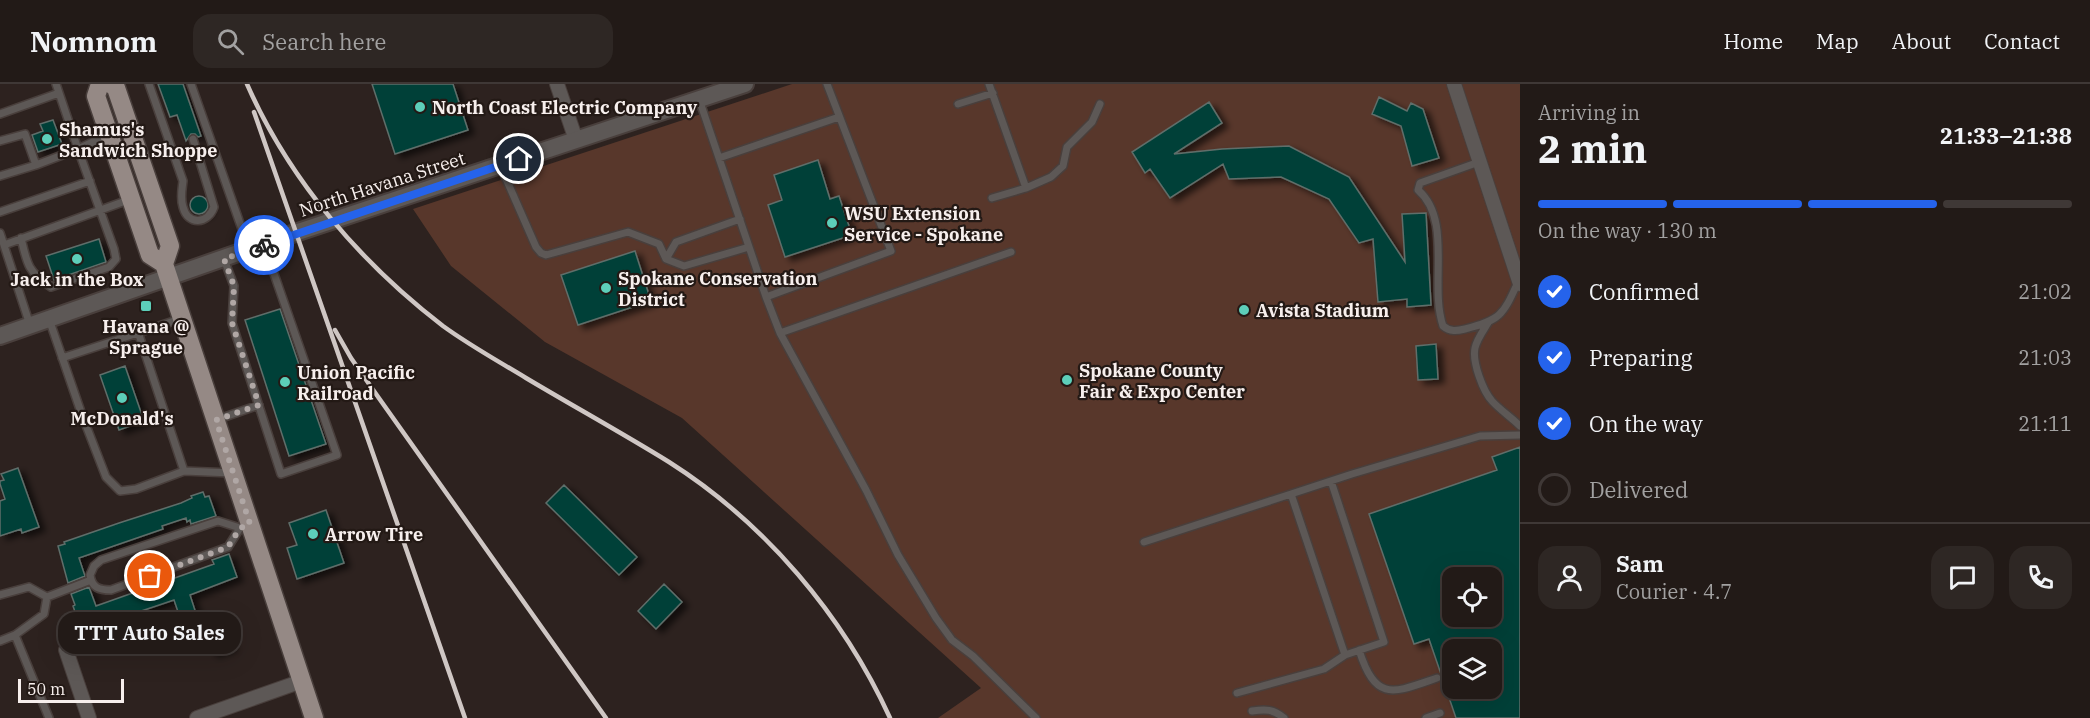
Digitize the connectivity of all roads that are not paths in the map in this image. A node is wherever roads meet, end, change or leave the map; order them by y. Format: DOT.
graph roads {
  1 [pos="56,84"];
  2 [pos="100,84"];
  3 [pos="111,84"];
  4 [pos="149,84"];
  5 [pos="191,84"];
  6 [pos="557,84"];
  7 [pos="745,84"];
  8 [pos="827,84"];
  9 [pos="989,84"];
  10 [pos="1454,84"];
  11 [pos="59,93"];
  12 [pos="993,93"];
  13 [pos="699,99"];
  14 [pos="958,104"];
  15 [pos="1100,104"];
  16 [pos="0,114"];
  17 [pos="840,117"];
  18 [pos="108,135"];
  19 [pos="193,139"];
  20 [pos="576,140"];
  21 [pos="0,141"];
  22 [pos="78,149"];
  23 [pos="719,158"];
  24 [pos="1479,162"];
  25 [pos="36,165"];
  26 [pos="500,165"];
  27 [pos="0,176"];
  28 [pos="90,181"];
  29 [pos="1026,188"];
  30 [pos="992,198"];
  31 [pos="131,199"];
  32 [pos="99,210"];
  33 [pos="0,212"];
  34 [pos="740,219"];
  35 [pos="0,233"];
  36 [pos="21,238"];
  37 [pos="4,245"];
  38 [pos="256,247"];
  39 [pos="749,247"];
  40 [pos="1011,252"];
  41 [pos="224,259"];
  42 [pos="666,259"];
  43 [pos="167,271"];
  44 [pos="1520,282"];
  45 [pos="766,297"];
  46 [pos="183,318"];
  47 [pos="49,319"];
  48 [pos="1488,323"];
  49 [pos="30,325"];
  50 [pos="138,333"];
  51 [pos="780,333"];
  52 [pos="0,336"];
  53 [pos="62,358"];
  54 [pos="259,405"];
  55 [pos="216,420"];
  56 [pos="1520,426"];
  57 [pos="1520,435"];
  58 [pos="184,471"];
  59 [pos="234,473"];
  60 [pos="1331,481"];
  61 [pos="1291,494"];
  62 [pos="245,526"];
  63 [pos="1144,542"];
  64 [pos="91,580"];
  65 [pos="0,595"];
  66 [pos="47,597"];
  67 [pos="15,635"];
  68 [pos="0,641"];
  69 [pos="66,650"];
  70 [pos="1359,650"];
  71 [pos="1346,655"];
  72 [pos="1437,678"];
  73 [pos="302,681"];
  74 [pos="1237,693"];
  75 [pos="1252,711"];
  76 [pos="1440,713"];
  77 [pos="50,718"];
  78 [pos="89,718"];
  79 [pos="197,718"];
  80 [pos="314,718"];
  81 [pos="1036,718"];
  82 [pos="1284,718"];
  83 [pos="1425,718"];
  1 -- 11 [label="lane"];
  2 -- 18 [label="main road"];
  3 -- 43 [label="main road"];
  4 -- 19 [label="lane"];
  5 -- 38 [label="lane"];
  6 -- 20 [label="street"];
  7 -- 13 [label="street, North Havana Street"];
  8 -- 17 [label="lane"];
  9 -- 12 [label="lane"];
  10 -- 24 [label="street"];
  11 -- 16 [label="lane"];
  11 -- 22 [label="lane"];
  12 -- 14 [label="lane"];
  12 -- 29 [label="lane"];
  13 -- 20 [label="street, North Havana Street"];
  13 -- 23 [label="lane"];
  15 -- 29 [label="lane"];
  17 -- 23 [label="lane"];
  17 -- 45 [label="lane"];
  18 -- 22 [label="lane"];
  18 -- 31 [label="main road"];
  20 -- 26 [label="street, North Havana Street"];
  21 -- 25 [label="lane"];
  22 -- 25 [label="lane"];
  22 -- 28 [label="lane"];
  23 -- 34 [label="lane"];
  24 -- 44 [label="street"];
  24 -- 48 [label="lane"];
  25 -- 27 [label="lane"];
  26 -- 38 [label="street, North Havana Street"];
  26 -- 42 [label="lane"];
  28 -- 32 [label="lane"];
  28 -- 33 [label="lane"];
  29 -- 30 [label="lane"];
  31 -- 32 [label="lane"];
  31 -- 43 [label="main road"];
  32 -- 36 [label="lane"];
  32 -- 36 [label="lane"];
  34 -- 39 [label="lane"];
  34 -- 42 [label="lane"];
  35 -- 37 [label="lane"];
  36 -- 37 [label="lane"];
  37 -- 49 [label="lane"];
  38 -- 41 [label="street, North Havana Street"];
  38 -- 54 [label="lane"];
  39 -- 42 [label="lane"];
  39 -- 45 [label="lane"];
  40 -- 51 [label="lane"];
  41 -- 43 [label="street, North Havana Street"];
  41 -- 54 [label="lane"];
  43 -- 46 [label="main road"];
  43 -- 47 [label="street, North Havana Street"];
  44 -- 48 [label="lane"];
  45 -- 51 [label="lane"];
  46 -- 50 [label="lane"];
  46 -- 55 [label="main road"];
  47 -- 49 [label="street, North Havana Street"];
  47 -- 53 [label="lane"];
  48 -- 56 [label="lane"];
  49 -- 52 [label="street, North Havana Street"];
  50 -- 53 [label="lane"];
  50 -- 58 [label="lane"];
  51 -- 81 [label="lane"];
  53 -- 58 [label="lane"];
  54 -- 55 [label="lane"];
  55 -- 59 [label="main road"];
  57 -- 60 [label="lane"];
  58 -- 59 [label="lane"];
  59 -- 62 [label="main road"];
  60 -- 61 [label="lane"];
  60 -- 70 [label="lane"];
  61 -- 63 [label="lane"];
  61 -- 71 [label="lane"];
  62 -- 64 [label="lane"];
  62 -- 64 [label="lane"];
  62 -- 73 [label="main road"];
  64 -- 66 [label="lane"];
  65 -- 66 [label="lane"];
  66 -- 67 [label="lane"];
  67 -- 68 [label="lane"];
  67 -- 77 [label="lane"];
  69 -- 78 [label="street"];
  70 -- 71 [label="lane"];
  70 -- 72 [label="lane"];
  71 -- 74 [label="lane"];
  73 -- 79 [label="street"];
  73 -- 80 [label="main road"];
  75 -- 82 [label="lane"];
  76 -- 83 [label="lane"];
}
